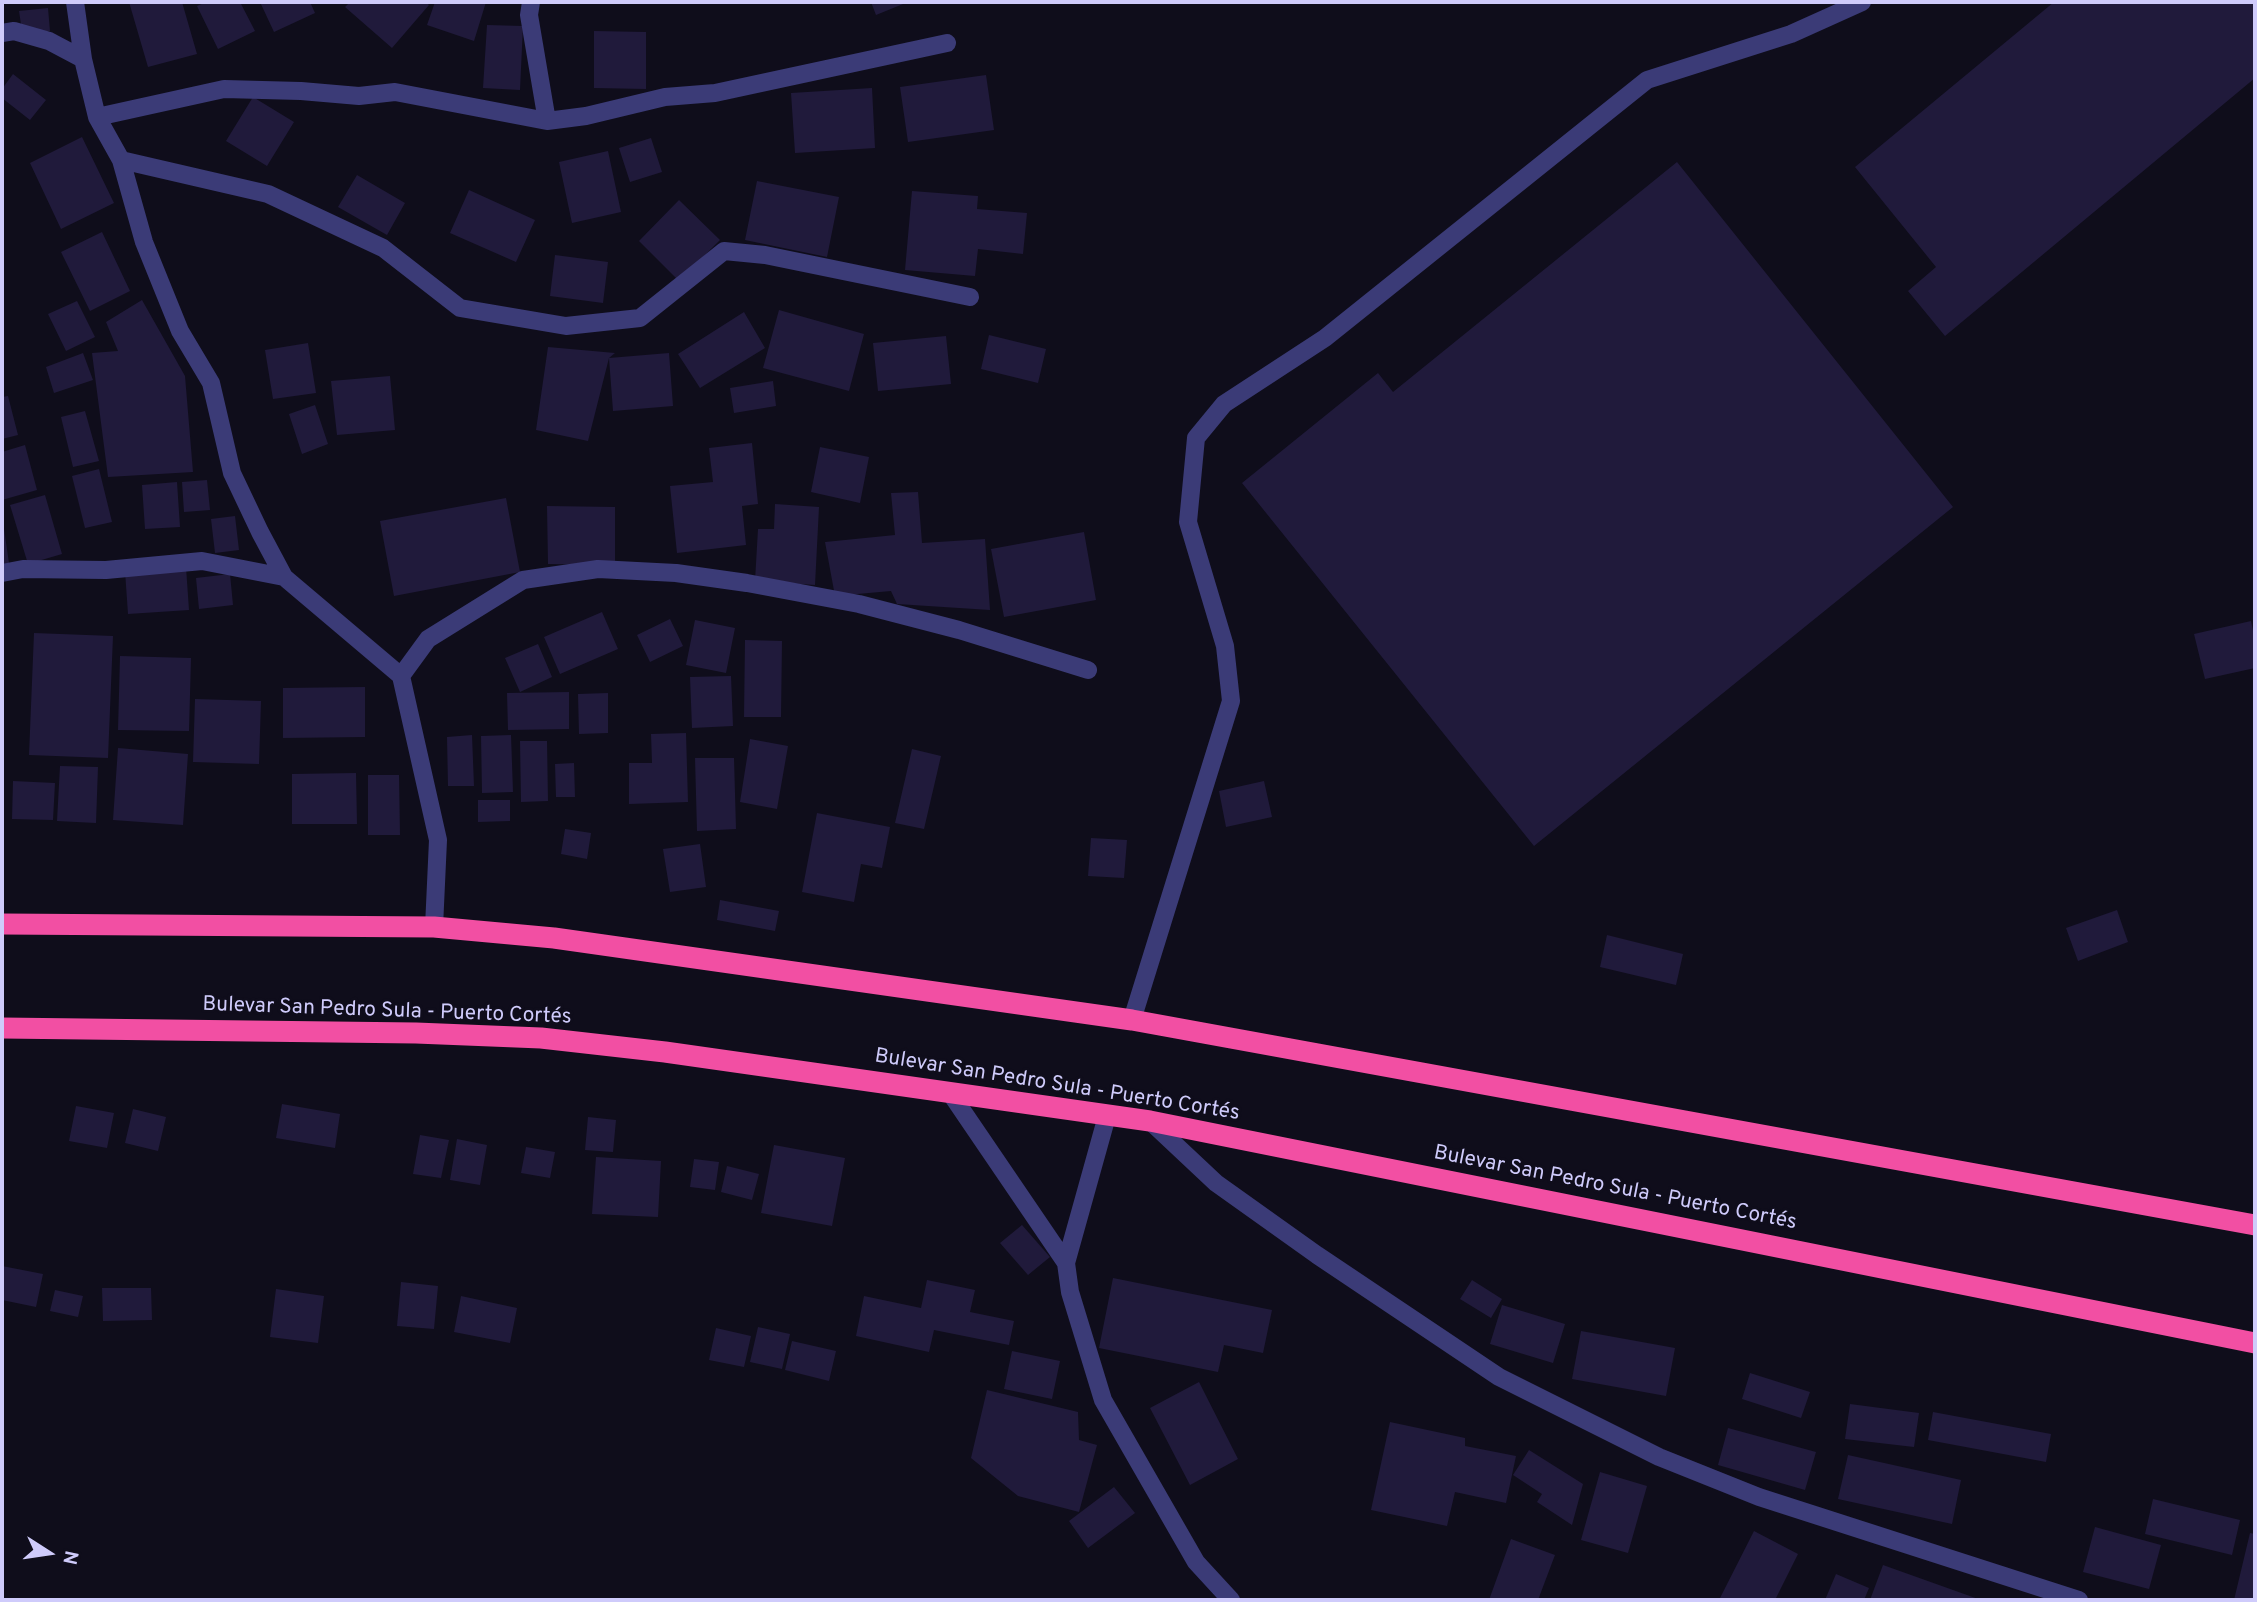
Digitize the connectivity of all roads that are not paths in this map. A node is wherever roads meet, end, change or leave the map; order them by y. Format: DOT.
graph roads {
  1 [pos="75,2"];
  2 [pos="531,2"];
  3 [pos="1862,2"];
  4 [pos="2,33"];
  5 [pos="947,43"];
  6 [pos="83,59"];
  7 [pos="97,117"];
  8 [pos="547,121"];
  9 [pos="121,160"];
  10 [pos="970,298"];
  11 [pos="2,573"];
  12 [pos="284,577"];
  13 [pos="1088,670"];
  14 [pos="401,676"];
  15 [pos="2,924"];
  16 [pos="434,927"];
  17 [pos="1132,1020"];
  18 [pos="2,1028"];
  19 [pos="951,1094"];
  20 [pos="1107,1116"];
  21 [pos="1150,1121"];
  22 [pos="2255,1224"];
  23 [pos="1066,1264"];
  24 [pos="2255,1343"];
  25 [pos="1231,1600"];
  26 [pos="2079,1600"];
  1 -- 6 [label="street"];
  2 -- 8 [label="street"];
  3 -- 17 [label="street"];
  4 -- 6 [label="street"];
  5 -- 8 [label="street"];
  6 -- 7 [label="street"];
  7 -- 8 [label="street"];
  7 -- 9 [label="street"];
  9 -- 10 [label="street"];
  9 -- 12 [label="street"];
  11 -- 12 [label="street"];
  12 -- 14 [label="street"];
  13 -- 14 [label="street"];
  14 -- 16 [label="street"];
  15 -- 16 [label="highway"];
  16 -- 17 [label="highway"];
  17 -- 22 [label="highway"];
  18 -- 19 [label="highway, Bulevar San Pedro Sula - Puerto Cortés"];
  19 -- 20 [label="highway, Bulevar San Pedro Sula - Puerto Cortés"];
  19 -- 23 [label="street"];
  20 -- 21 [label="highway, Bulevar San Pedro Sula - Puerto Cortés"];
  20 -- 23 [label="street"];
  21 -- 24 [label="highway, Bulevar San Pedro Sula - Puerto Cortés"];
  21 -- 26 [label="street"];
  23 -- 25 [label="street"];
}
